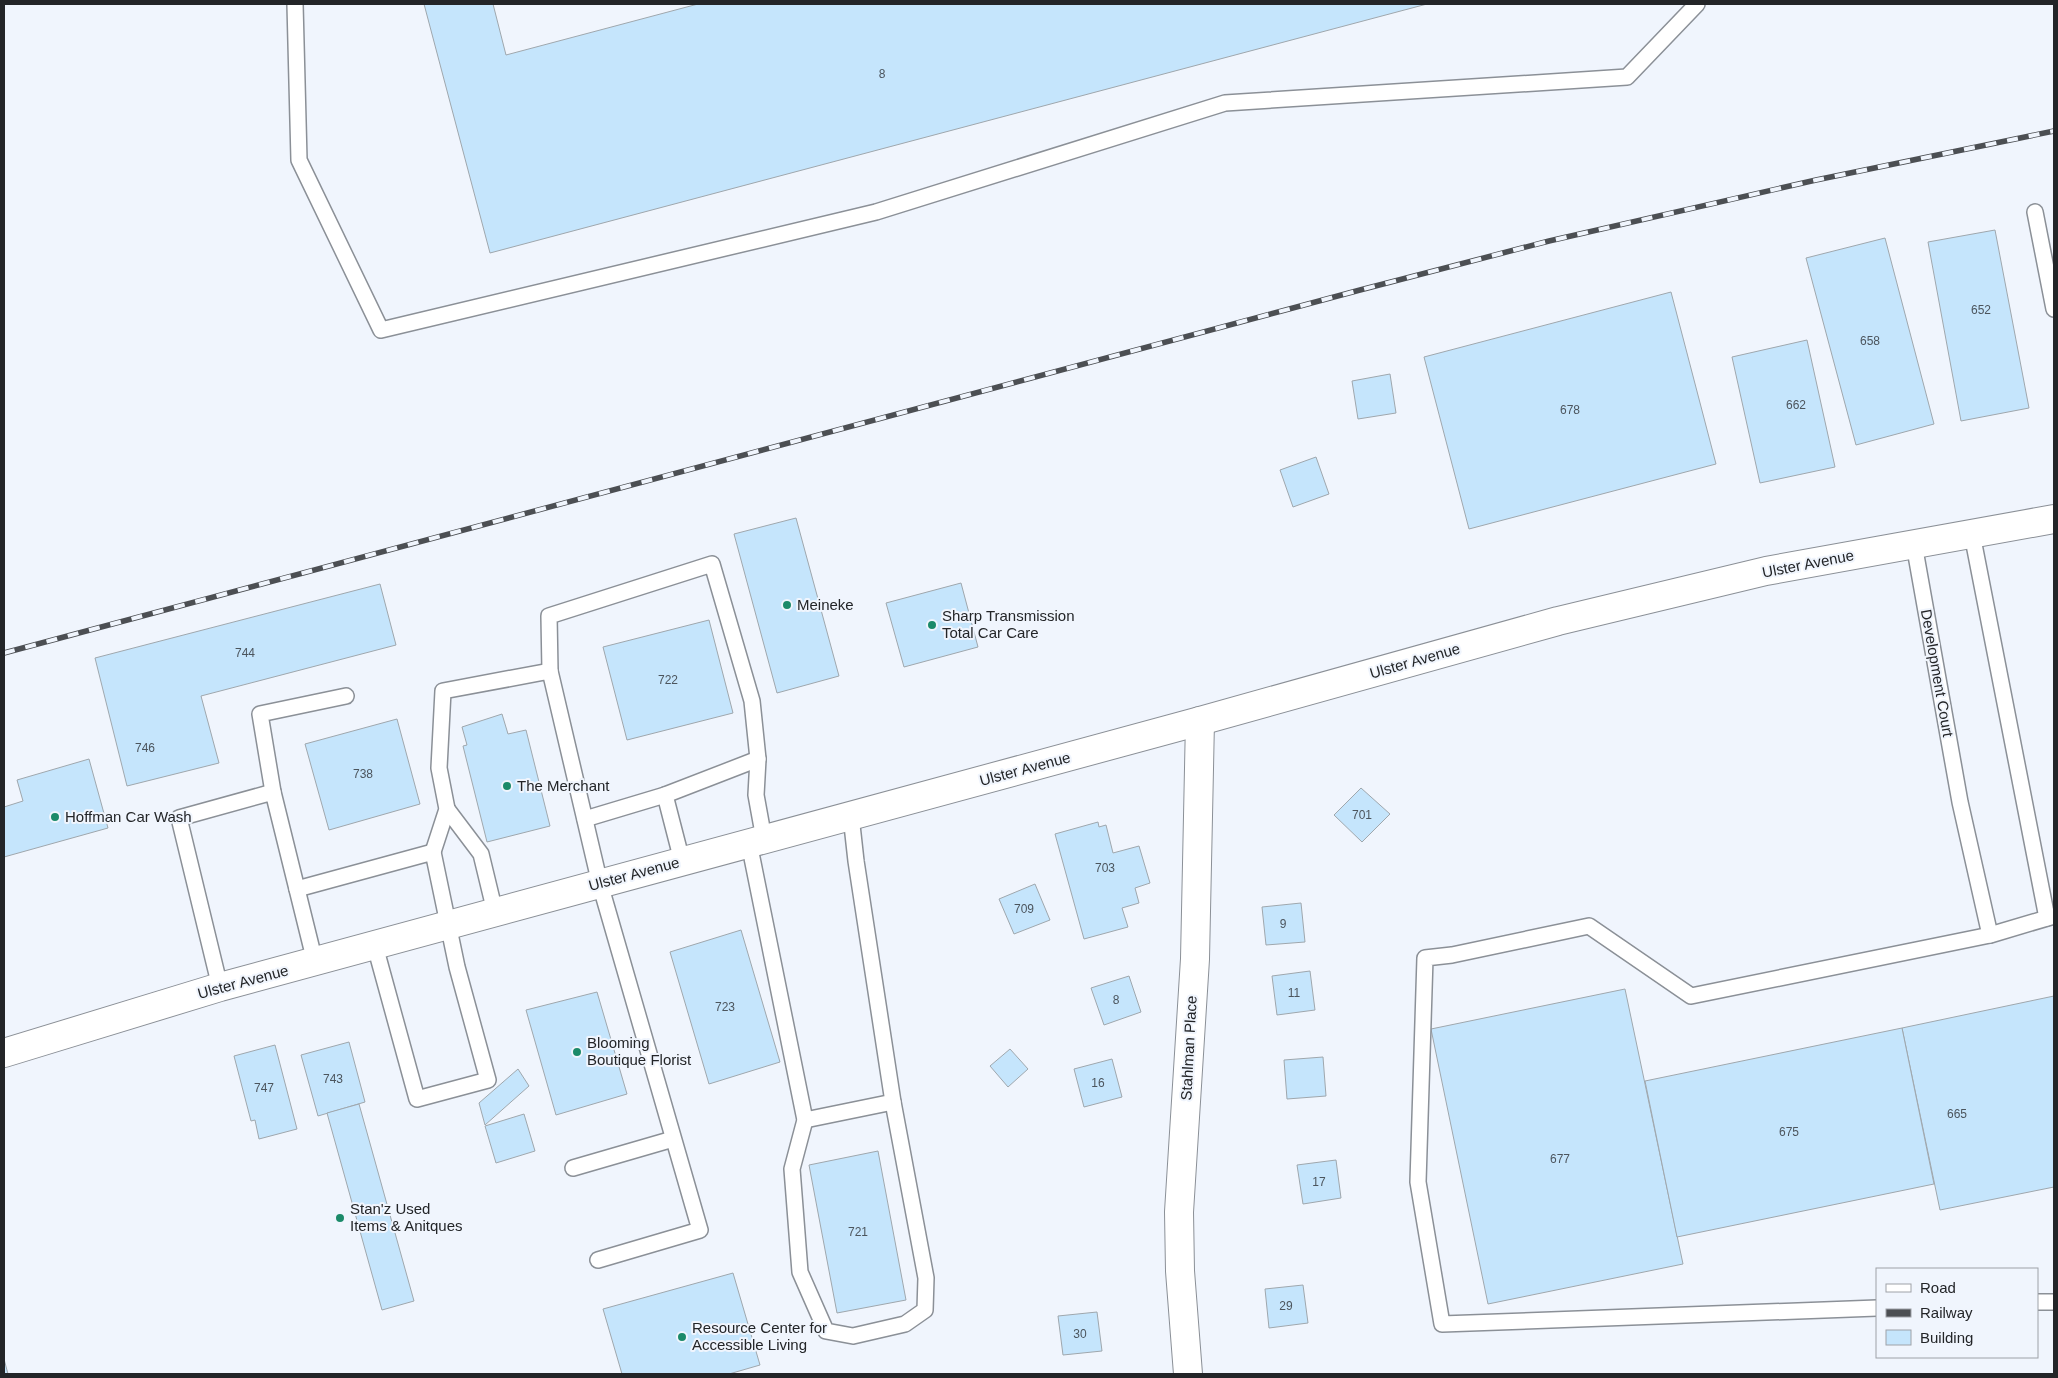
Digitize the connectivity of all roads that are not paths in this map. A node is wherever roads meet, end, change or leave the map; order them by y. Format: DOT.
graph roads {
  1 [pos="295,4"];
  2 [pos="1697,4"];
  3 [pos="2035,212"];
  4 [pos="2054,308"];
  5 [pos="2054,519"];
  6 [pos="1972,534"];
  7 [pos="1914,544"];
  8 [pos="550,671"];
  9 [pos="346,696"];
  10 [pos="1200,721"];
  11 [pos="758,759"];
  12 [pos="273,792"];
  13 [pos="665,795"];
  14 [pos="447,809"];
  15 [pos="851,816"];
  16 [pos="585,819"];
  17 [pos="757,842"];
  18 [pos="433,852"];
  19 [pos="682,861"];
  20 [pos="600,884"];
  21 [pos="297,889"];
  22 [pos="495,912"];
  23 [pos="2050,917"];
  24 [pos="448,924"];
  25 [pos="1990,935"];
  26 [pos="376,946"];
  27 [pos="315,962"];
  28 [pos="220,987"];
  29 [pos="4,1053"];
  30 [pos="893,1102"];
  31 [pos="805,1120"];
  32 [pos="673,1139"];
  33 [pos="572,1168"];
  34 [pos="598,1260"];
  35 [pos="2038,1302"];
  36 [pos="2054,1302"];
  37 [pos="1876,1308"];
  38 [pos="1188,1374"];
  1 -- 2 [label="lane"];
  3 -- 4 [label="lane"];
  5 -- 6 [label="main road, Ulster Avenue"];
  6 -- 7 [label="main road, Ulster Avenue"];
  6 -- 23 [label="lane"];
  7 -- 10 [label="main road, Ulster Avenue"];
  7 -- 25 [label="lane, Development Court"];
  8 -- 11 [label="lane"];
  8 -- 14 [label="lane"];
  8 -- 16 [label="lane"];
  9 -- 12 [label="lane"];
  10 -- 15 [label="main road, Ulster Avenue"];
  10 -- 38 [label="main road, Stahlman Place"];
  11 -- 13 [label="lane"];
  11 -- 17 [label="lane"];
  12 -- 21 [label="lane"];
  12 -- 28 [label="lane"];
  13 -- 16 [label="lane"];
  13 -- 19 [label="lane"];
  14 -- 18 [label="lane"];
  14 -- 22 [label="lane"];
  15 -- 17 [label="main road, Ulster Avenue"];
  15 -- 30 [label="lane"];
  16 -- 20 [label="lane"];
  17 -- 19 [label="main road, Ulster Avenue"];
  17 -- 31 [label="lane"];
  18 -- 21 [label="lane"];
  18 -- 24 [label="lane"];
  19 -- 20 [label="main road, Ulster Avenue"];
  20 -- 22 [label="main road, Ulster Avenue"];
  20 -- 32 [label="lane"];
  21 -- 27 [label="lane"];
  22 -- 24 [label="main road, Ulster Avenue"];
  23 -- 25 [label="lane"];
  24 -- 26 [label="main road, Ulster Avenue"];
  24 -- 26 [label="lane"];
  25 -- 37 [label="lane"];
  26 -- 27 [label="main road, Ulster Avenue"];
  27 -- 28 [label="main road, Ulster Avenue"];
  28 -- 29 [label="main road, Ulster Avenue"];
  30 -- 31 [label="lane"];
  30 -- 31 [label="lane"];
  32 -- 33 [label="lane"];
  32 -- 34 [label="lane"];
  35 -- 36 [label="lane"];
}
